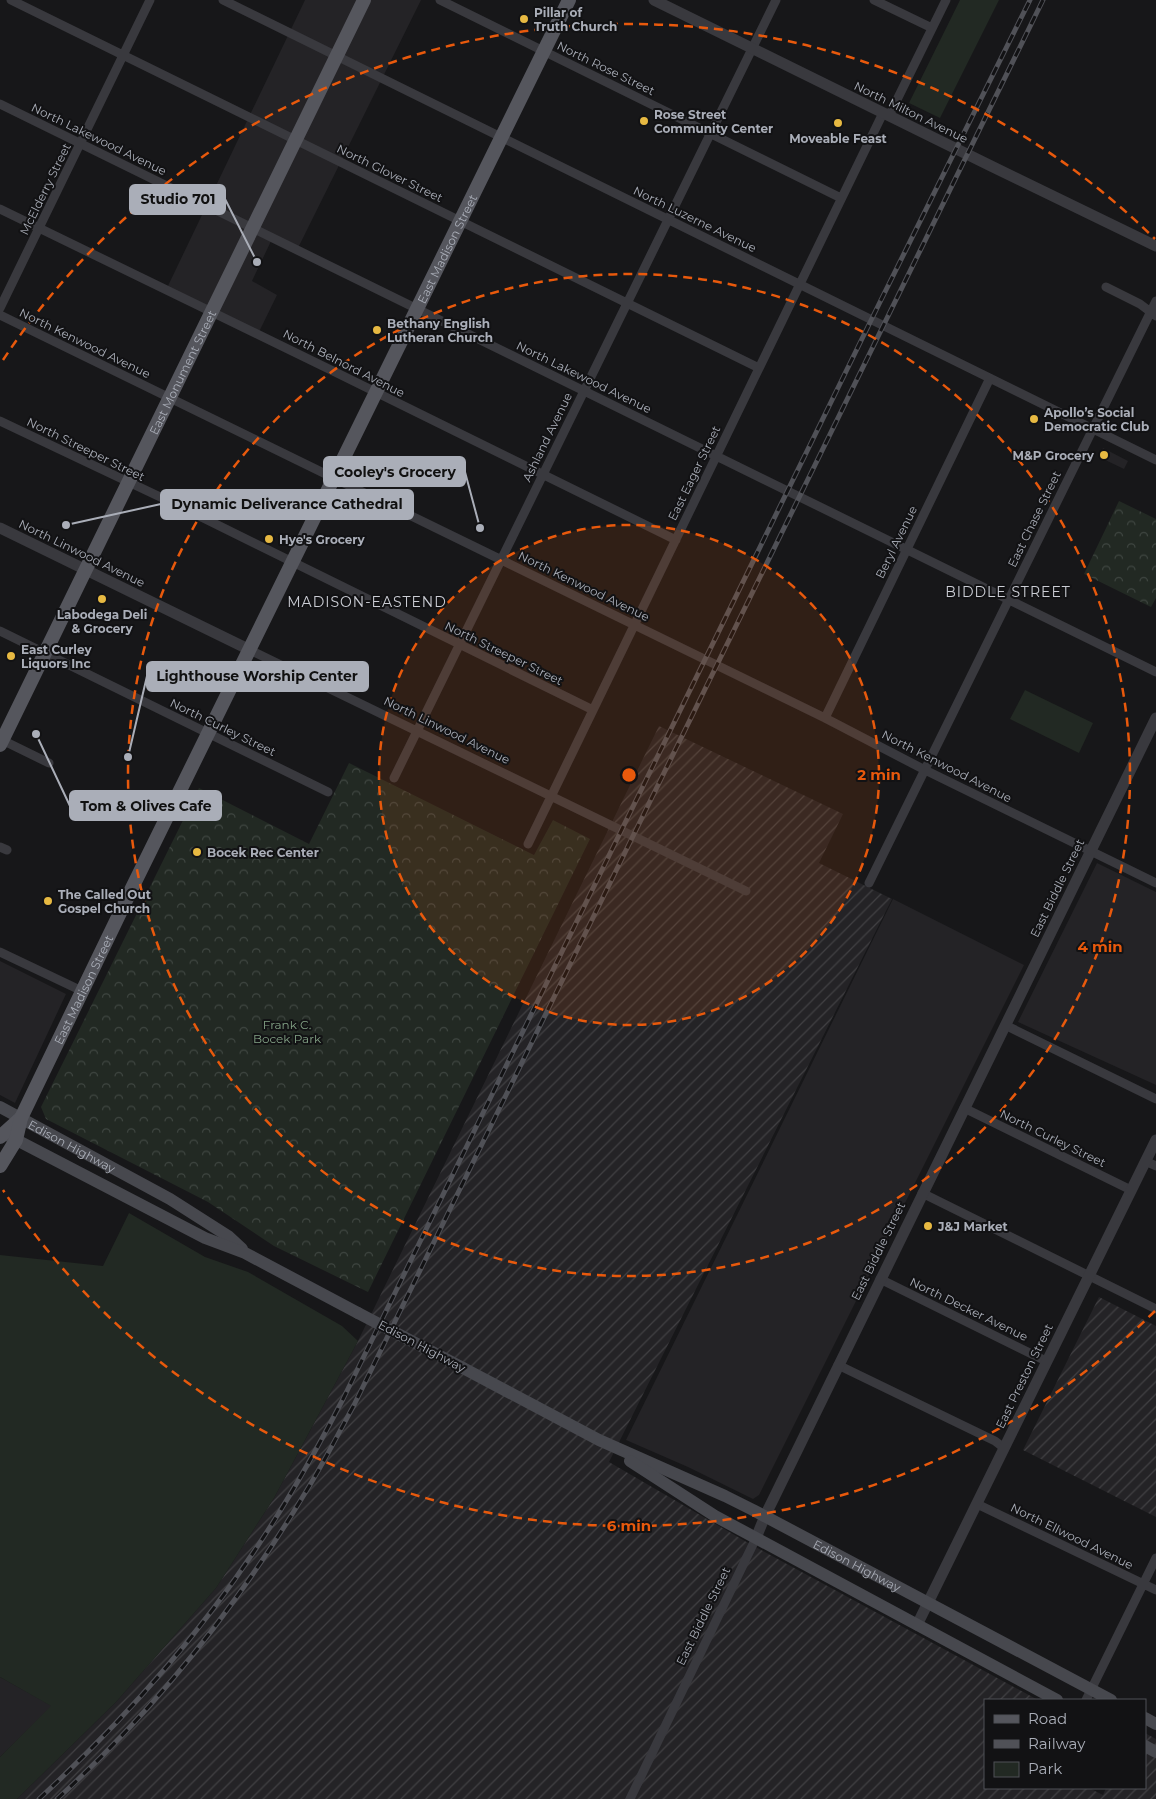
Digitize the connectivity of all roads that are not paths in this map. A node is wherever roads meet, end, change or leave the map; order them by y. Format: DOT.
graph roads {
  1 [pos="11,0"];
  2 [pos="150,0"];
  3 [pos="223,0"];
  4 [pos="364,0"];
  5 [pos="440,0"];
  6 [pos="569,0"];
  7 [pos="654,0"];
  8 [pos="776,0"];
  9 [pos="874,0"];
  10 [pos="946,0"];
  11 [pos="932,28"];
  12 [pos="752,48"];
  13 [pos="544,51"];
  14 [pos="123,55"];
  15 [pos="337,56"];
  16 [pos="0,104"];
  17 [pos="886,115"];
  18 [pos="710,133"];
  19 [pos="502,137"];
  20 [pos="296,140"];
  21 [pos="81,144"];
  22 [pos="841,198"];
  23 [pos="0,209"];
  24 [pos="668,219"];
  25 [pos="460,221"];
  26 [pos="39,228"];
  27 [pos="253,228"];
  28 [pos="1156,246"];
  29 [pos="800,284"];
  30 [pos="1106,287"];
  31 [pos="1156,300"];
  32 [pos="627,303"];
  33 [pos="0,308"];
  34 [pos="417,309"];
  35 [pos="212,312"];
  36 [pos="1153,314"];
  37 [pos="0,315"];
  38 [pos="759,368"];
  39 [pos="990,378"];
  40 [pos="584,391"];
  41 [pos="376,393"];
  42 [pos="170,398"];
  43 [pos="0,421"];
  44 [pos="1093,428"];
  45 [pos="716,456"];
  46 [pos="1156,460"];
  47 [pos="543,474"];
  48 [pos="334,478"];
  49 [pos="128,483"];
  50 [pos="0,528"];
  51 [pos="676,540"];
  52 [pos="906,549"];
  53 [pos="501,560"];
  54 [pos="293,562"];
  55 [pos="86,570"];
  56 [pos="1009,600"];
  57 [pos="634,625"];
  58 [pos="0,631"];
  59 [pos="459,645"];
  60 [pos="250,650"];
  61 [pos="45,653"];
  62 [pos="1156,672"];
  63 [pos="593,710"];
  64 [pos="825,718"];
  65 [pos="1156,718"];
  66 [pos="417,731"];
  67 [pos="208,733"];
  68 [pos="1,741"];
  69 [pos="50,763"];
  70 [pos="925,770"];
  71 [pos="394,778"];
  72 [pos="328,792"];
  73 [pos="551,796"];
  74 [pos="528,844"];
  75 [pos="1091,851"];
  76 [pos="1156,883"];
  77 [pos="869,884"];
  78 [pos="746,891"];
  79 [pos="0,952"];
  80 [pos="82,991"];
  81 [pos="1005,1025"];
  82 [pos="1156,1099"];
  83 [pos="0,1107"];
  84 [pos="964,1108"];
  85 [pos="21,1118"];
  86 [pos="5,1136"];
  87 [pos="1156,1140"];
  88 [pos="1145,1161"];
  89 [pos="0,1166"];
  90 [pos="1156,1166"];
  91 [pos="1131,1190"];
  92 [pos="922,1193"];
  93 [pos="245,1253"];
  94 [pos="1088,1275"];
  95 [pos="880,1279"];
  96 [pos="1156,1309"];
  97 [pos="1046,1361"];
  98 [pos="838,1365"];
  99 [pos="599,1440"];
  100 [pos="1004,1448"];
  101 [pos="977,1504"];
  102 [pos="765,1516"];
  103 [pos="756,1538"];
  104 [pos="1156,1558"];
  105 [pos="1143,1584"];
  106 [pos="1156,1590"];
  107 [pos="928,1603"];
  108 [pos="917,1625"];
  109 [pos="1088,1695"];
  110 [pos="1056,1699"];
  111 [pos="1106,1699"];
  112 [pos="630,1799"];
  1 -- 14 [label="street, North Glover Street"];
  2 -- 14 [label="street, McElderry Street"];
  3 -- 15 [label="street, North Luzerne Avenue"];
  4 -- 15 [label="main road, East Monument Street"];
  5 -- 13 [label="street, North Rose Street"];
  6 -- 13 [label="main road, East Madison Street"];
  7 -- 12 [label="street, North Milton Avenue"];
  8 -- 12 [label="street, Ashland Avenue"];
  9 -- 11 [label="street"];
  10 -- 11 [label="street, East Eager Street"];
  11 -- 17 [label="street, East Eager Street"];
  12 -- 17 [label="street, North Milton Avenue"];
  12 -- 18 [label="street, Ashland Avenue"];
  13 -- 18 [label="street, North Rose Street"];
  13 -- 19 [label="main road, East Madison Street"];
  14 -- 20 [label="street, North Glover Street"];
  14 -- 21 [label="street, McElderry Street"];
  15 -- 19 [label="street, North Luzerne Avenue"];
  15 -- 20 [label="main road, East Monument Street"];
  16 -- 21 [label="street, North Lakewood Avenue"];
  17 -- 22 [label="street, East Eager Street"];
  17 -- 28 [label="street, North Milton Avenue"];
  18 -- 22 [label="street, North Rose Street"];
  18 -- 24 [label="street, Ashland Avenue"];
  19 -- 24 [label="street, North Luzerne Avenue"];
  19 -- 25 [label="main road, East Madison Street"];
  20 -- 25 [label="street, North Glover Street"];
  20 -- 27 [label="main road, East Monument Street"];
  21 -- 26 [label="street, McElderry Street"];
  21 -- 27 [label="street, North Lakewood Avenue"];
  22 -- 29 [label="street, East Eager Street"];
  23 -- 26 [label="street, North Belnord Avenue"];
  24 -- 29 [label="street, North Luzerne Avenue"];
  24 -- 32 [label="street, Ashland Avenue"];
  25 -- 32 [label="street, North Glover Street"];
  25 -- 34 [label="main road, East Madison Street"];
  26 -- 33 [label="street, McElderry Street"];
  26 -- 35 [label="street, North Belnord Avenue"];
  27 -- 34 [label="street, North Lakewood Avenue"];
  27 -- 35 [label="main road, East Monument Street"];
  29 -- 38 [label="street, East Eager Street"];
  29 -- 39 [label="street, North Luzerne Avenue"];
  30 -- 36 [label="street"];
  31 -- 36 [label="street, East Chase Street"];
  32 -- 38 [label="street, North Glover Street"];
  32 -- 40 [label="street, Ashland Avenue"];
  34 -- 40 [label="street, North Lakewood Avenue"];
  34 -- 41 [label="main road, East Madison Street"];
  35 -- 41 [label="street, North Belnord Avenue"];
  35 -- 42 [label="main road, East Monument Street"];
  36 -- 44 [label="street, East Chase Street"];
  37 -- 42 [label="street, North Kenwood Avenue"];
  38 -- 45 [label="street, East Eager Street"];
  39 -- 44 [label="street, North Luzerne Avenue"];
  39 -- 52 [label="street, Beryl Avenue"];
  40 -- 45 [label="street, North Lakewood Avenue"];
  40 -- 47 [label="street, Ashland Avenue"];
  41 -- 47 [label="street, North Belnord Avenue"];
  41 -- 48 [label="main road, East Madison Street"];
  42 -- 48 [label="street, North Kenwood Avenue"];
  42 -- 49 [label="main road, East Monument Street"];
  43 -- 49 [label="street, North Streeper Street"];
  44 -- 46 [label="street, North Luzerne Avenue"];
  44 -- 56 [label="street, East Chase Street"];
  45 -- 51 [label="street, East Eager Street"];
  45 -- 52 [label="street, North Lakewood Avenue"];
  47 -- 51 [label="street, North Belnord Avenue"];
  47 -- 53 [label="street, Ashland Avenue"];
  48 -- 53 [label="street, North Kenwood Avenue"];
  48 -- 54 [label="main road, East Madison Street"];
  49 -- 54 [label="street, North Streeper Street"];
  49 -- 55 [label="main road, East Monument Street"];
  50 -- 55 [label="street, North Linwood Avenue"];
  51 -- 57 [label="street, East Eager Street"];
  52 -- 56 [label="street, North Lakewood Avenue"];
  52 -- 64 [label="street, Beryl Avenue"];
  53 -- 57 [label="street, North Kenwood Avenue"];
  53 -- 59 [label="street, Ashland Avenue"];
  54 -- 59 [label="street, North Streeper Street"];
  54 -- 60 [label="main road, East Madison Street"];
  55 -- 60 [label="street, North Linwood Avenue"];
  55 -- 61 [label="main road, East Monument Street"];
  56 -- 62 [label="street, North Lakewood Avenue"];
  56 -- 70 [label="street, East Chase Street"];
  57 -- 63 [label="street, East Eager Street"];
  57 -- 64 [label="street, North Kenwood Avenue"];
  58 -- 61 [label="street, North Curley Street"];
  59 -- 63 [label="street, North Streeper Street"];
  59 -- 66 [label="street, Ashland Avenue"];
  60 -- 66 [label="street, North Linwood Avenue"];
  60 -- 67 [label="main road, East Madison Street"];
  61 -- 67 [label="street, North Curley Street"];
  61 -- 68 [label="main road, East Monument Street"];
  63 -- 73 [label="street, East Eager Street"];
  64 -- 70 [label="street, North Kenwood Avenue"];
  65 -- 75 [label="street, East Biddle Street"];
  66 -- 71 [label="street, Ashland Avenue"];
  66 -- 73 [label="street, North Linwood Avenue"];
  67 -- 72 [label="street, North Curley Street"];
  67 -- 80 [label="main road, East Madison Street"];
  68 -- 69 [label="street"];
  70 -- 75 [label="street, North Kenwood Avenue"];
  70 -- 77 [label="street, East Chase Street"];
  73 -- 74 [label="street, East Eager Street"];
  73 -- 78 [label="street, North Linwood Avenue"];
  75 -- 76 [label="street, North Kenwood Avenue"];
  75 -- 81 [label="street, East Biddle Street"];
  79 -- 80 [label="street"];
  80 -- 85 [label="main road, East Madison Street"];
  81 -- 82 [label="street"];
  81 -- 84 [label="street, East Biddle Street"];
  83 -- 85 [label="main road, Edison Highway"];
  84 -- 91 [label="street, North Curley Street"];
  84 -- 92 [label="street, East Biddle Street"];
  85 -- 86 [label="main road, East Madison Street"];
  85 -- 93 [label="main road, Edison Highway"];
  86 -- 89 [label="main road, East Madison Street"];
  86 -- 93 [label="main road, Edison Highway"];
  87 -- 88 [label="street, East Preston Street"];
  88 -- 90 [label="street"];
  88 -- 91 [label="street, East Preston Street"];
  91 -- 94 [label="street, East Preston Street"];
  92 -- 94 [label="street"];
  92 -- 95 [label="street, East Biddle Street"];
  93 -- 99 [label="main road, Edison Highway, bridge"];
  94 -- 96 [label="street"];
  94 -- 97 [label="street, East Preston Street"];
  95 -- 97 [label="street, North Decker Avenue"];
  95 -- 98 [label="street, East Biddle Street"];
  97 -- 100 [label="street, East Preston Street"];
  98 -- 100 [label="street"];
  98 -- 102 [label="street, East Biddle Street"];
  99 -- 102 [label="main road, Edison Highway"];
  99 -- 103 [label="main road, Edison Highway"];
  100 -- 101 [label="street, East Preston Street"];
  101 -- 105 [label="street, North Ellwood Avenue"];
  101 -- 107 [label="street, East Preston Street"];
  102 -- 103 [label="street, East Biddle Street"];
  102 -- 107 [label="main road, Edison Highway"];
  103 -- 108 [label="main road, Edison Highway"];
  103 -- 112 [label="street, East Biddle Street"];
  104 -- 105 [label="street"];
  105 -- 106 [label="street, North Ellwood Avenue"];
  105 -- 109 [label="street"];
  107 -- 108 [label="street, East Preston Street"];
  107 -- 109 [label="main road, Edison Highway"];
  108 -- 110 [label="main road, Edison Highway"];
  109 -- 111 [label="main road, Edison Highway"];
}
